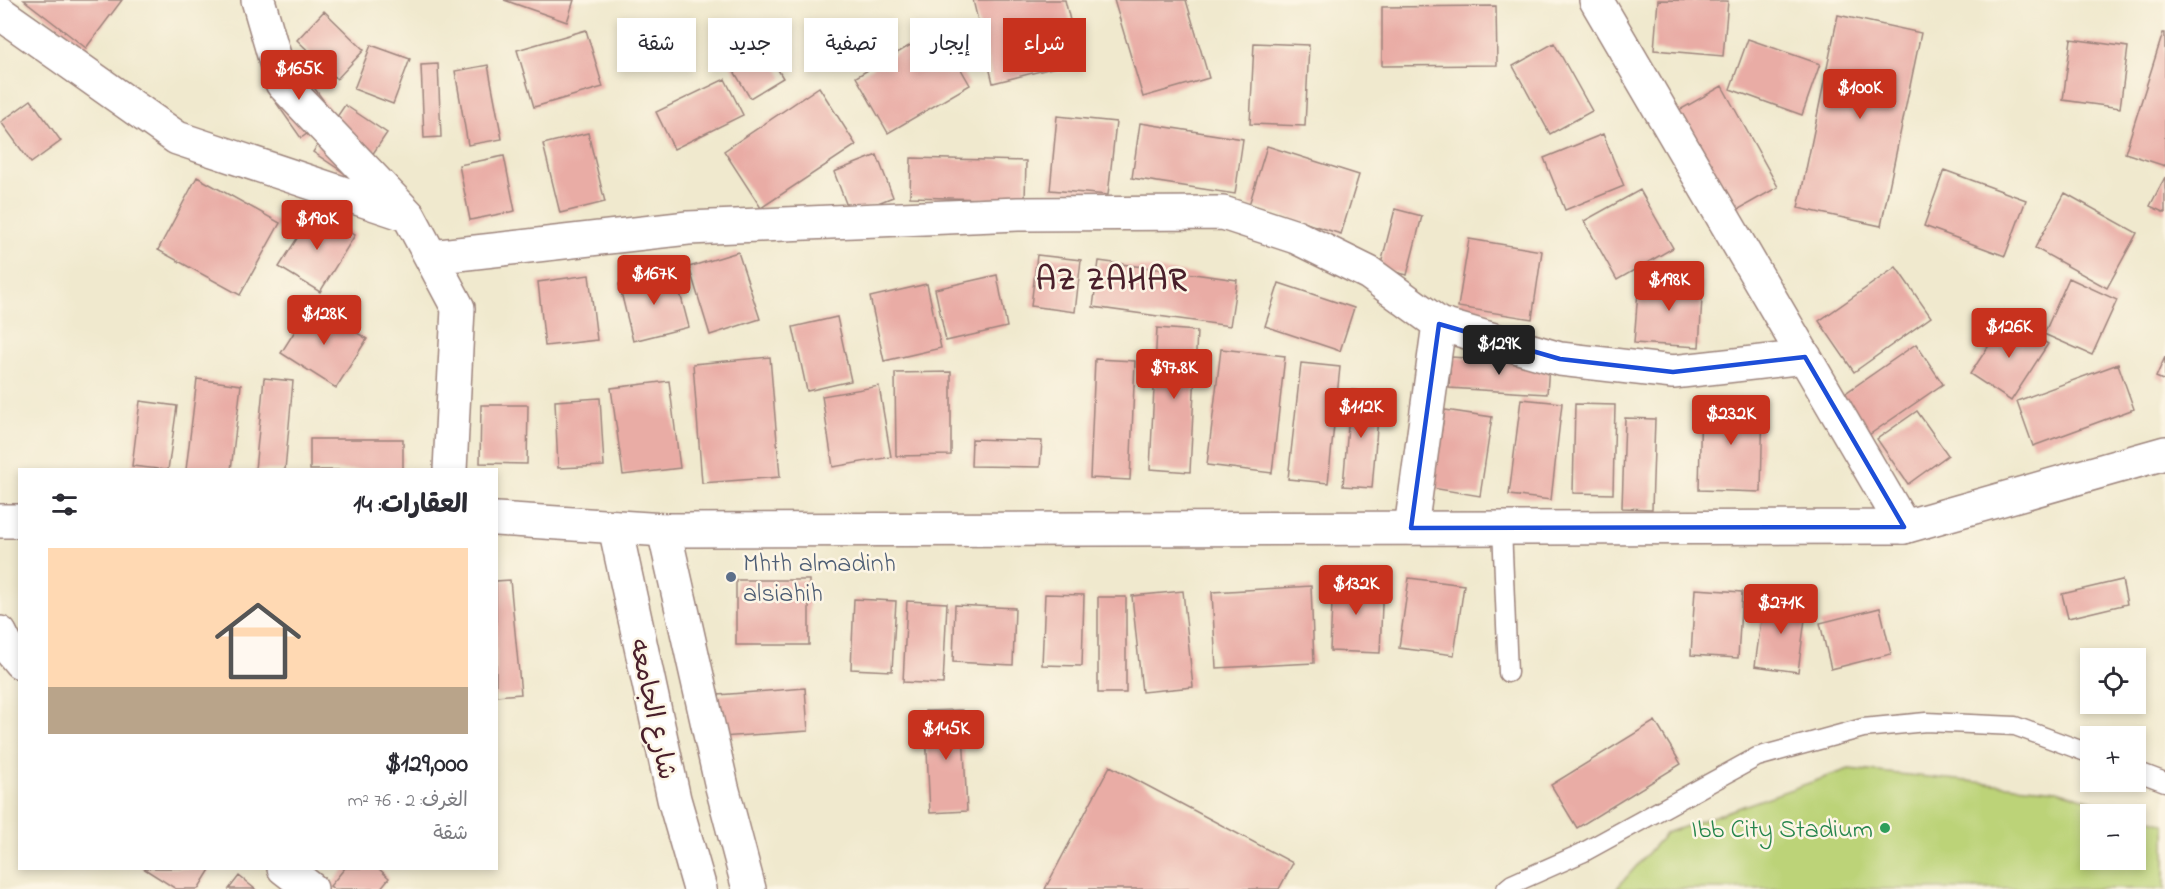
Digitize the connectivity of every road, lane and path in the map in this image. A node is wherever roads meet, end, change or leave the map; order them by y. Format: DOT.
graph roads {
  1 [pos="258,0"];
  2 [pos="1596,0"];
  3 [pos="0,13"];
  4 [pos="409,216"];
  5 [pos="431,257"];
  6 [pos="1439,324"];
  7 [pos="1804,357"];
  8 [pos="2165,453"];
  9 [pos="450,468"];
  10 [pos="498,519"];
  11 [pos="0,521"];
  12 [pos="18,521"];
  13 [pos="615,527"];
  14 [pos="1904,527"];
  15 [pos="1411,528"];
  16 [pos="1502,528"];
  17 [pos="664,530"];
  18 [pos="0,633"];
  19 [pos="18,660"];
  20 [pos="1508,673"];
  21 [pos="2080,750"];
  22 [pos="2146,775"];
  23 [pos="2165,782"];
  24 [pos="287,870"];
  25 [pos="311,889"];
  26 [pos="700,889"];
  27 [pos="749,889"];
  28 [pos="1506,889"];
  1 -- 4 [label="street"];
  2 -- 7 [label="street"];
  3 -- 4 [label="street"];
  4 -- 5 [label="street"];
  5 -- 6 [label="street"];
  5 -- 9 [label="street"];
  6 -- 7 [label="street"];
  6 -- 15 [label="street"];
  7 -- 14 [label="street"];
  8 -- 14 [label="street"];
  10 -- 13 [label="street"];
  11 -- 12 [label="street"];
  13 -- 17 [label="street"];
  13 -- 26 [label="street, شارع الجامعه"];
  14 -- 16 [label="street"];
  15 -- 16 [label="street"];
  15 -- 17 [label="street"];
  16 -- 20 [label="lane"];
  17 -- 27 [label="street, شارع الجامعه"];
  18 -- 19 [label="street"];
  21 -- 28 [label="lane"];
  22 -- 23 [label="lane"];
  24 -- 25 [label="street"];
}
